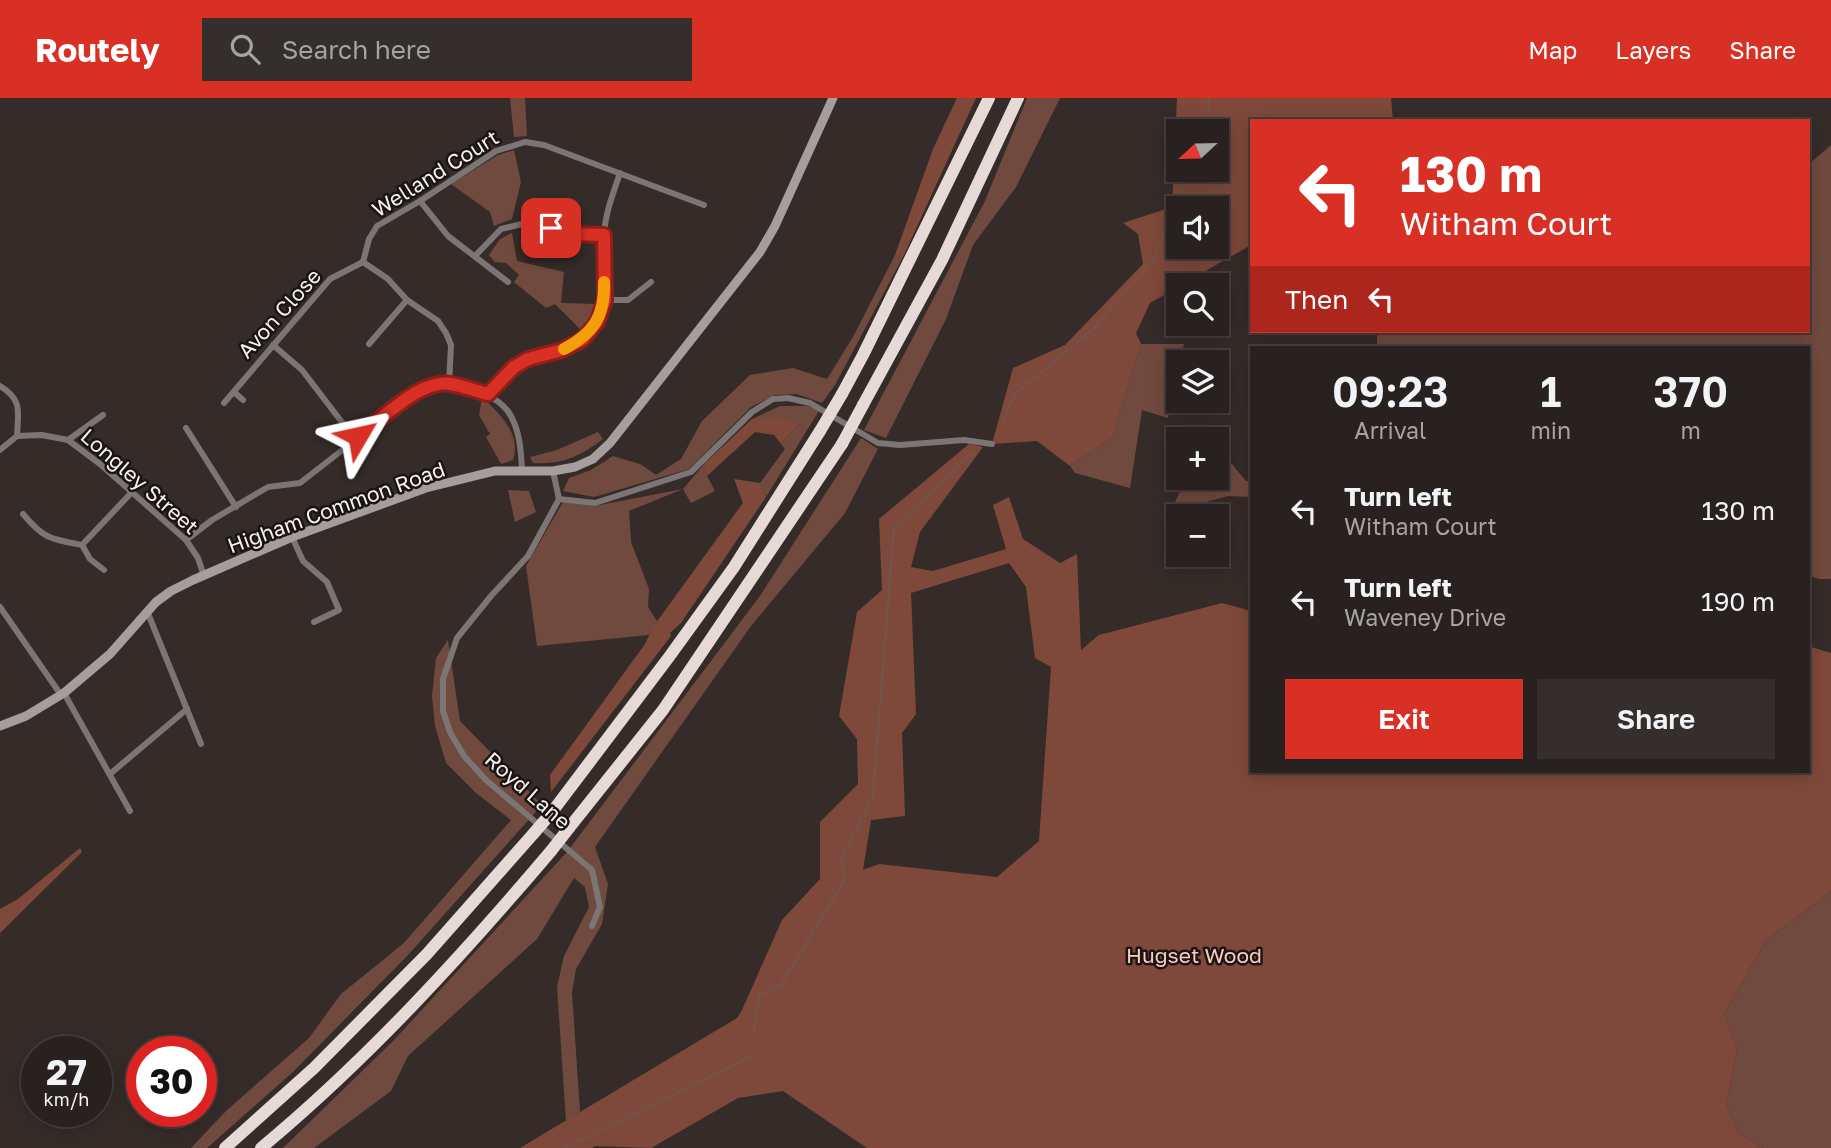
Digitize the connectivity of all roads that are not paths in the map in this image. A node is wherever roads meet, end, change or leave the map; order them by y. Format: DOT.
graph roads {
  1 [pos="833,98"];
  2 [pos="989,98"];
  3 [pos="1018,98"];
  4 [pos="620,173"];
  5 [pos="420,201"];
  6 [pos="704,205"];
  7 [pos="604,235"];
  8 [pos="475,256"];
  9 [pos="362,262"];
  10 [pos="508,282"];
  11 [pos="651,282"];
  12 [pos="407,300"];
  13 [pos="605,300"];
  14 [pos="369,344"];
  15 [pos="273,345"];
  16 [pos="449,384"];
  17 [pos="0,386"];
  18 [pos="234,392"];
  19 [pos="488,394"];
  20 [pos="243,400"];
  21 [pos="224,403"];
  22 [pos="103,415"];
  23 [pos="186,428"];
  24 [pos="17,436"];
  25 [pos="355,438"];
  26 [pos="68,440"];
  27 [pos="992,444"];
  28 [pos="0,450"];
  29 [pos="522,470"];
  30 [pos="554,471"];
  31 [pos="132,492"];
  32 [pos="559,499"];
  33 [pos="236,507"];
  34 [pos="23,514"];
  35 [pos="292,537"];
  36 [pos="186,540"];
  37 [pos="82,545"];
  38 [pos="104,570"];
  39 [pos="204,576"];
  40 [pos="0,607"];
  41 [pos="147,611"];
  42 [pos="314,622"];
  43 [pos="63,694"];
  44 [pos="187,709"];
  45 [pos="0,726"];
  46 [pos="201,744"];
  47 [pos="110,774"];
  48 [pos="130,811"];
  49 [pos="592,926"];
  50 [pos="225,1148"];
  51 [pos="261,1148"];
  1 -- 30 [label="street, Higham Common Road"];
  2 -- 50 [label="highway, bridge"];
  3 -- 51 [label="highway, bridge"];
  4 -- 5 [label="street, Welland Court"];
  4 -- 6 [label="street, Welland Court"];
  4 -- 7 [label="street"];
  5 -- 8 [label="street"];
  5 -- 9 [label="street, Welland Court"];
  7 -- 8 [label="street"];
  7 -- 13 [label="street"];
  8 -- 10 [label="street"];
  9 -- 12 [label="street"];
  9 -- 15 [label="street, Avon Close"];
  11 -- 13 [label="street"];
  12 -- 14 [label="street"];
  12 -- 16 [label="street"];
  13 -- 19 [label="street"];
  15 -- 18 [label="street, Avon Close"];
  15 -- 25 [label="street"];
  16 -- 19 [label="street"];
  16 -- 25 [label="street"];
  17 -- 24 [label="street"];
  18 -- 20 [label="street"];
  18 -- 21 [label="street, Avon Close"];
  19 -- 29 [label="street"];
  22 -- 26 [label="street"];
  23 -- 33 [label="street"];
  24 -- 26 [label="street, Longley Street"];
  24 -- 28 [label="street"];
  25 -- 33 [label="street"];
  26 -- 31 [label="street, Longley Street"];
  27 -- 32 [label="street"];
  29 -- 30 [label="street, Higham Common Road"];
  29 -- 35 [label="street, Higham Common Road"];
  30 -- 32 [label="street"];
  31 -- 36 [label="street, Longley Street"];
  31 -- 37 [label="street"];
  32 -- 49 [label="street, Royd Lane"];
  33 -- 36 [label="street"];
  34 -- 37 [label="street"];
  35 -- 39 [label="street, Higham Common Road"];
  35 -- 42 [label="street"];
  36 -- 39 [label="street, Longley Street"];
  37 -- 38 [label="street"];
  39 -- 41 [label="street, Higham Common Road"];
  40 -- 43 [label="street"];
  41 -- 43 [label="street, Higham Common Road"];
  41 -- 44 [label="street"];
  43 -- 45 [label="street, Higham Common Road"];
  43 -- 47 [label="street"];
  44 -- 46 [label="street"];
  44 -- 47 [label="street"];
  47 -- 48 [label="street"];
}
